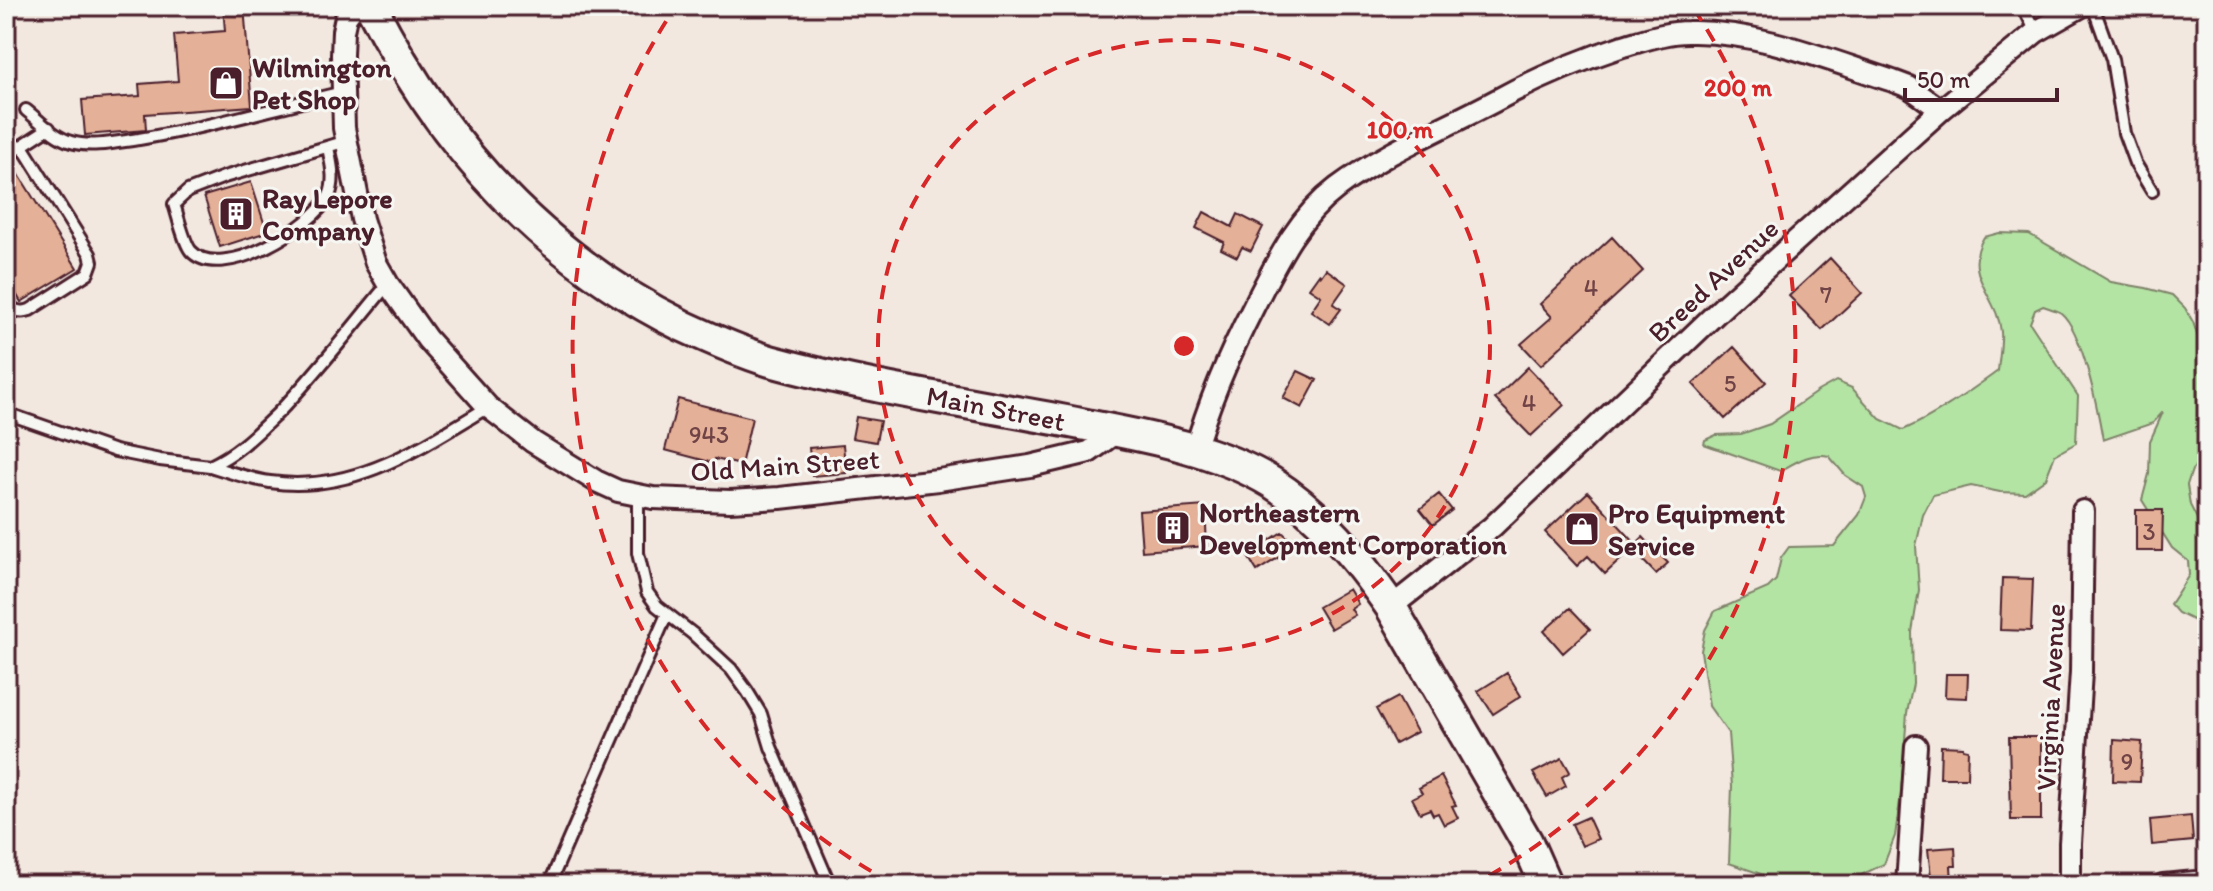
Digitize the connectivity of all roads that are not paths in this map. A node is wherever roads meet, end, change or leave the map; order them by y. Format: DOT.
graph roads {
  1 [pos="354,6"];
  2 [pos="371,6"];
  3 [pos="2023,6"];
  4 [pos="2093,6"];
  5 [pos="2073,8"];
  6 [pos="2036,32"];
  7 [pos="344,92"];
  8 [pos="26,110"];
  9 [pos="1941,110"];
  10 [pos="49,128"];
  11 [pos="338,144"];
  12 [pos="22,146"];
  13 [pos="6,156"];
  14 [pos="2152,191"];
  15 [pos="388,284"];
  16 [pos="6,301"];
  17 [pos="488,407"];
  18 [pos="6,413"];
  19 [pos="1118,431"];
  20 [pos="1195,451"];
  21 [pos="210,466"];
  22 [pos="638,496"];
  23 [pos="2083,511"];
  24 [pos="1391,607"];
  25 [pos="667,614"];
  26 [pos="1916,746"];
  27 [pos="2207,881"];
  28 [pos="549,885"];
  29 [pos="830,885"];
  30 [pos="1546,885"];
  31 [pos="1907,885"];
  32 [pos="2070,885"];
  33 [pos="2163,885"];
  1 -- 7 [label="street, Old Main Street"];
  2 -- 19 [label="main road, Main Street"];
  3 -- 6 [label="lane"];
  4 -- 14 [label="lane"];
  5 -- 6 [label="street, Breed Avenue"];
  6 -- 9 [label="street, Breed Avenue"];
  7 -- 10 [label="lane"];
  7 -- 11 [label="street, Old Main Street"];
  8 -- 10 [label="lane"];
  9 -- 20 [label="street"];
  9 -- 24 [label="street, Breed Avenue"];
  10 -- 12 [label="lane"];
  11 -- 11 [label="lane"];
  11 -- 15 [label="street, Old Main Street"];
  12 -- 13 [label="lane"];
  12 -- 16 [label="lane"];
  15 -- 17 [label="street, Old Main Street"];
  15 -- 21 [label="lane"];
  17 -- 21 [label="lane"];
  17 -- 22 [label="street, Old Main Street"];
  18 -- 21 [label="lane"];
  19 -- 20 [label="main road, Main Street"];
  19 -- 22 [label="street, Old Main Street"];
  20 -- 24 [label="main road, Main Street"];
  22 -- 25 [label="lane"];
  23 -- 32 [label="street, Virginia Avenue"];
  24 -- 30 [label="main road, Main Street"];
  25 -- 28 [label="lane"];
  25 -- 29 [label="lane"];
  26 -- 31 [label="street"];
  27 -- 33 [label="street"];
}
